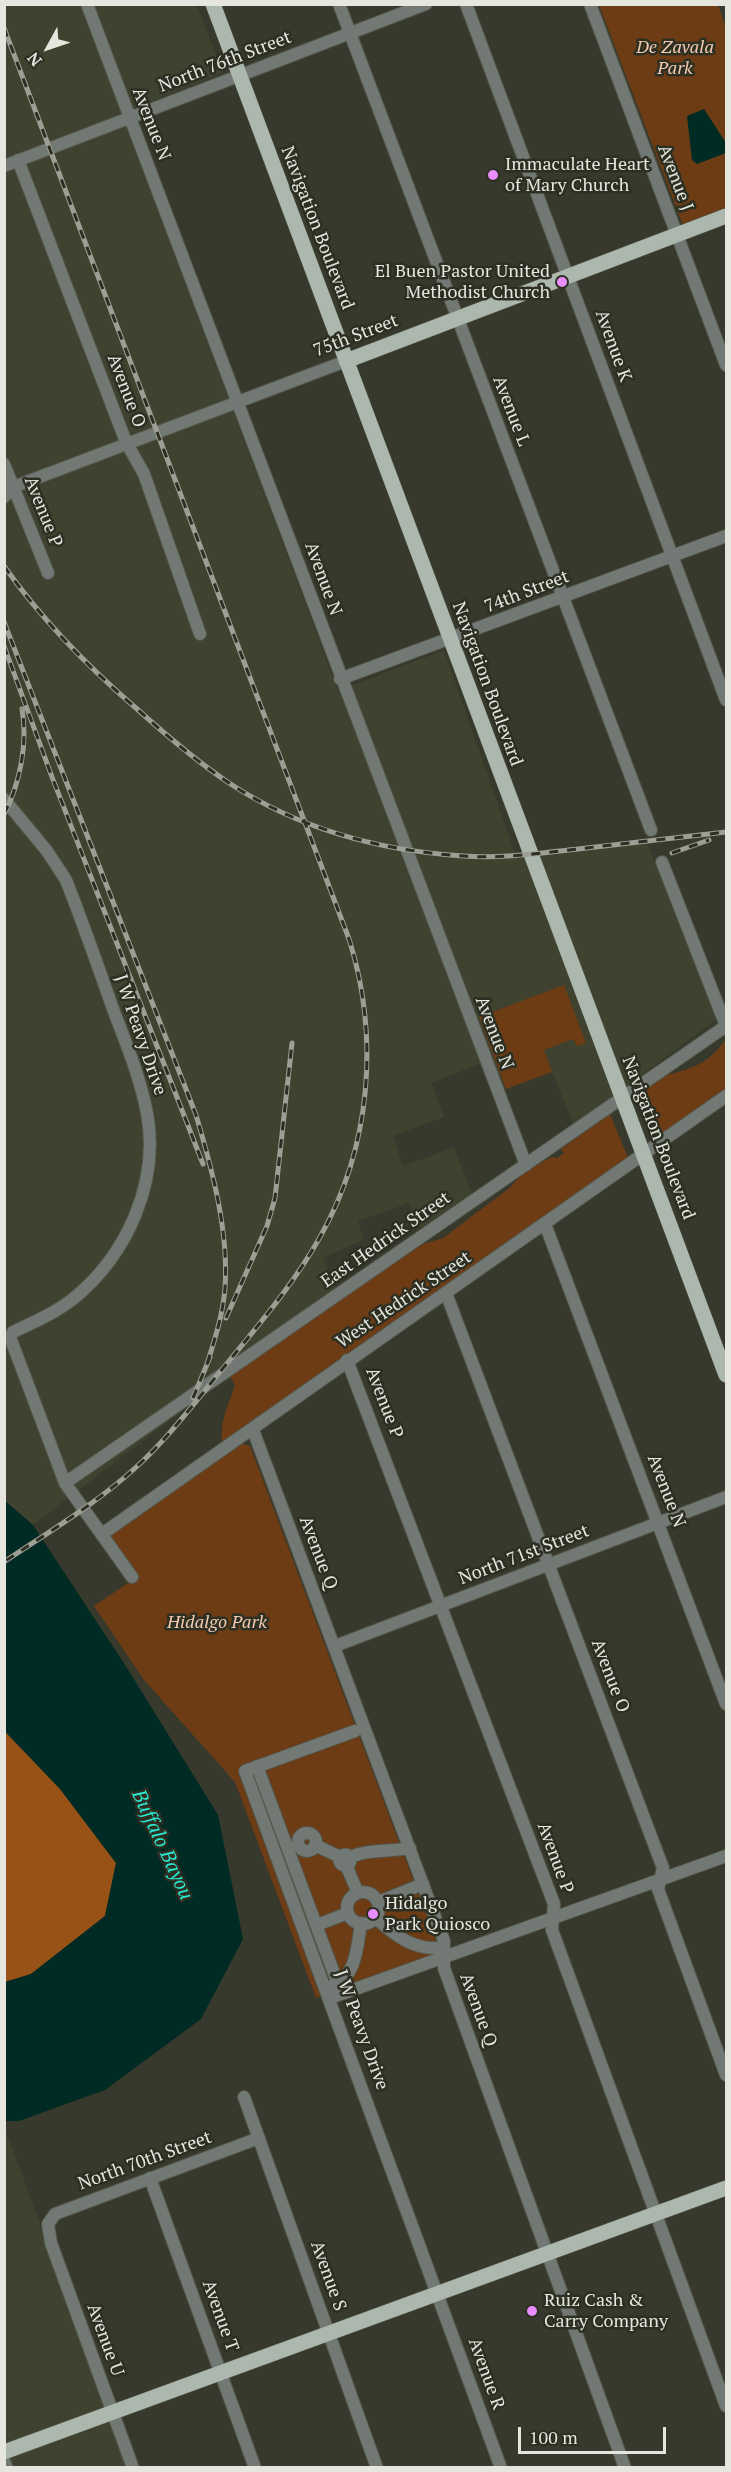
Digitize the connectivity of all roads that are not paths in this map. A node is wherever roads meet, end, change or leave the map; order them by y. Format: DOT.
graph roads {
  1 [pos="87,4"];
  2 [pos="213,4"];
  3 [pos="339,4"];
  4 [pos="426,4"];
  5 [pos="466,4"];
  6 [pos="590,4"];
  7 [pos="349,32"];
  8 [pos="240,76"];
  9 [pos="129,118"];
  10 [pos="18,160"];
  11 [pos="4,165"];
  12 [pos="726,216"];
  13 [pos="676,234"];
  14 [pos="568,276"];
  15 [pos="456,318"];
  16 [pos="346,361"];
  17 [pos="726,365"];
  18 [pos="239,403"];
  19 [pos="126,442"];
  20 [pos="4,464"];
  21 [pos="13,487"];
  22 [pos="4,497"];
  23 [pos="726,536"];
  24 [pos="672,555"];
  25 [pos="48,573"];
  26 [pos="562,598"];
  27 [pos="200,634"];
  28 [pos="450,641"];
  29 [pos="340,680"];
  30 [pos="726,700"];
  31 [pos="4,800"];
  32 [pos="651,830"];
  33 [pos="662,862"];
  34 [pos="726,1026"];
  35 [pos="726,1096"];
  36 [pos="621,1099"];
  37 [pos="643,1154"];
  38 [pos="526,1165"];
  39 [pos="545,1224"];
  40 [pos="446,1293"];
  41 [pos="347,1360"];
  42 [pos="726,1375"];
  43 [pos="253,1430"];
  44 [pos="65,1483"];
  45 [pos="726,1497"];
  46 [pos="659,1523"];
  47 [pos="102,1534"];
  48 [pos="549,1565"];
  49 [pos="132,1577"];
  50 [pos="442,1606"];
  51 [pos="334,1646"];
  52 [pos="726,1704"];
  53 [pos="355,1731"];
  54 [pos="257,1766"];
  55 [pos="315,1845"];
  56 [pos="410,1848"];
  57 [pos="726,1856"];
  58 [pos="345,1860"];
  59 [pos="661,1880"];
  60 [pos="423,1884"];
  61 [pos="358,1893"];
  62 [pos="378,1902"];
  63 [pos="348,1913"];
  64 [pos="376,1917"];
  65 [pos="553,1919"];
  66 [pos="361,1923"];
  67 [pos="317,1925"];
  68 [pos="444,1952"];
  69 [pos="331,1990"];
  70 [pos="726,2075"];
  71 [pos="244,2097"];
  72 [pos="260,2138"];
  73 [pos="150,2178"];
  74 [pos="726,2188"];
  75 [pos="656,2214"];
  76 [pos="48,2224"];
  77 [pos="547,2254"];
  78 [pos="438,2294"];
  79 [pos="328,2333"];
  80 [pos="220,2371"];
  81 [pos="726,2406"];
  82 [pos="112,2412"];
  83 [pos="4,2452"];
  84 [pos="4,2461"];
  85 [pos="7,2468"];
  86 [pos="133,2468"];
  87 [pos="255,2468"];
  88 [pos="377,2468"];
  89 [pos="501,2468"];
  90 [pos="625,2468"];
  1 -- 9 [label="street, Avenue N"];
  2 -- 8 [label="main road, Navigation Boulevard"];
  3 -- 7 [label="street, Avenue L"];
  4 -- 7 [label="street, North 76th Street"];
  5 -- 14 [label="street, Avenue K"];
  6 -- 13 [label="street, Avenue J"];
  7 -- 8 [label="street, North 76th Street"];
  7 -- 15 [label="street, Avenue L"];
  8 -- 9 [label="street, North 76th Street"];
  8 -- 16 [label="main road, Navigation Boulevard"];
  9 -- 10 [label="street, North 76th Street"];
  9 -- 18 [label="street, Avenue N"];
  10 -- 11 [label="street, North 76th Street"];
  10 -- 19 [label="street, Avenue O"];
  12 -- 13 [label="main road, 75th Street"];
  13 -- 14 [label="main road, 75th Street"];
  13 -- 17 [label="street, Avenue J"];
  14 -- 15 [label="main road, 75th Street"];
  14 -- 24 [label="street, Avenue K"];
  15 -- 16 [label="main road, 75th Street"];
  15 -- 26 [label="street, Avenue L"];
  16 -- 18 [label="street, 75th Street"];
  16 -- 28 [label="main road, Navigation Boulevard"];
  18 -- 19 [label="street, 75th Street"];
  18 -- 29 [label="street, Avenue N"];
  19 -- 21 [label="street, 75th Street"];
  19 -- 27 [label="street, Avenue O"];
  20 -- 21 [label="street, Avenue P"];
  21 -- 22 [label="street, 75th Street"];
  21 -- 25 [label="street, Avenue P"];
  23 -- 24 [label="street, 74th Street"];
  24 -- 26 [label="street, 74th Street"];
  24 -- 30 [label="street, Avenue K"];
  26 -- 28 [label="street, 74th Street"];
  26 -- 32 [label="street, Avenue L"];
  28 -- 29 [label="street, 74th Street"];
  28 -- 36 [label="main road, Navigation Boulevard"];
  29 -- 38 [label="street, Avenue N"];
  31 -- 44 [label="street, J W Peavy Drive"];
  33 -- 34 [label="street"];
  34 -- 36 [label="street, East Hedrick Street"];
  35 -- 37 [label="street, West Hedrick Street"];
  36 -- 37 [label="main road, Navigation Boulevard"];
  36 -- 38 [label="street, East Hedrick Street"];
  37 -- 39 [label="street, West Hedrick Street"];
  37 -- 42 [label="main road, Navigation Boulevard"];
  38 -- 44 [label="street, East Hedrick Street"];
  39 -- 40 [label="street, West Hedrick Street"];
  39 -- 46 [label="street, Avenue N"];
  40 -- 41 [label="street, West Hedrick Street"];
  40 -- 48 [label="street, Avenue O"];
  41 -- 43 [label="street, West Hedrick Street"];
  41 -- 50 [label="street, Avenue P"];
  43 -- 47 [label="street, West Hedrick Street"];
  43 -- 51 [label="street, Avenue Q"];
  44 -- 47 [label="street, J W Peavy Drive"];
  45 -- 46 [label="street, North 71st Street"];
  46 -- 48 [label="street, North 71st Street"];
  46 -- 52 [label="street, Avenue N"];
  47 -- 49 [label="street, J W Peavy Drive"];
  48 -- 50 [label="street, North 71st Street"];
  48 -- 59 [label="street, Avenue O"];
  50 -- 51 [label="street, North 71st Street"];
  50 -- 65 [label="street, Avenue P"];
  51 -- 56 [label="street, Avenue Q"];
  53 -- 54 [label="street"];
  54 -- 67 [label="street"];
  54 -- 69 [label="street, J W Peavy Drive"];
  55 -- 58 [label="street"];
  56 -- 58 [label="street"];
  56 -- 60 [label="street, Avenue Q"];
  57 -- 59 [label="street"];
  58 -- 61 [label="street"];
  59 -- 65 [label="street"];
  59 -- 70 [label="street, Avenue O"];
  60 -- 62 [label="street"];
  60 -- 68 [label="street, Avenue Q"];
  61 -- 62 [label="street"];
  61 -- 63 [label="street"];
  62 -- 64 [label="street"];
  63 -- 66 [label="street"];
  63 -- 67 [label="street"];
  64 -- 66 [label="street"];
  64 -- 68 [label="street"];
  65 -- 68 [label="street"];
  65 -- 75 [label="street, Avenue P"];
  66 -- 69 [label="street"];
  67 -- 69 [label="street"];
  68 -- 69 [label="street"];
  68 -- 77 [label="street, Avenue Q"];
  69 -- 78 [label="street, J W Peavy Drive"];
  71 -- 72 [label="street, Avenue S"];
  72 -- 73 [label="street, North 70th Street"];
  72 -- 79 [label="street, Avenue S"];
  73 -- 76 [label="street, North 70th Street"];
  73 -- 80 [label="street, Avenue T"];
  74 -- 75 [label="main road"];
  75 -- 77 [label="main road"];
  75 -- 81 [label="street, Avenue P"];
  76 -- 82 [label="street, Avenue U"];
  77 -- 78 [label="main road"];
  77 -- 90 [label="street, Avenue Q"];
  78 -- 79 [label="main road"];
  78 -- 89 [label="street, Avenue R"];
  79 -- 80 [label="main road"];
  79 -- 88 [label="street, Avenue S"];
  80 -- 82 [label="main road"];
  80 -- 87 [label="street, Avenue T"];
  82 -- 83 [label="main road"];
  82 -- 86 [label="street, Avenue U"];
  84 -- 85 [label="street"];
}
